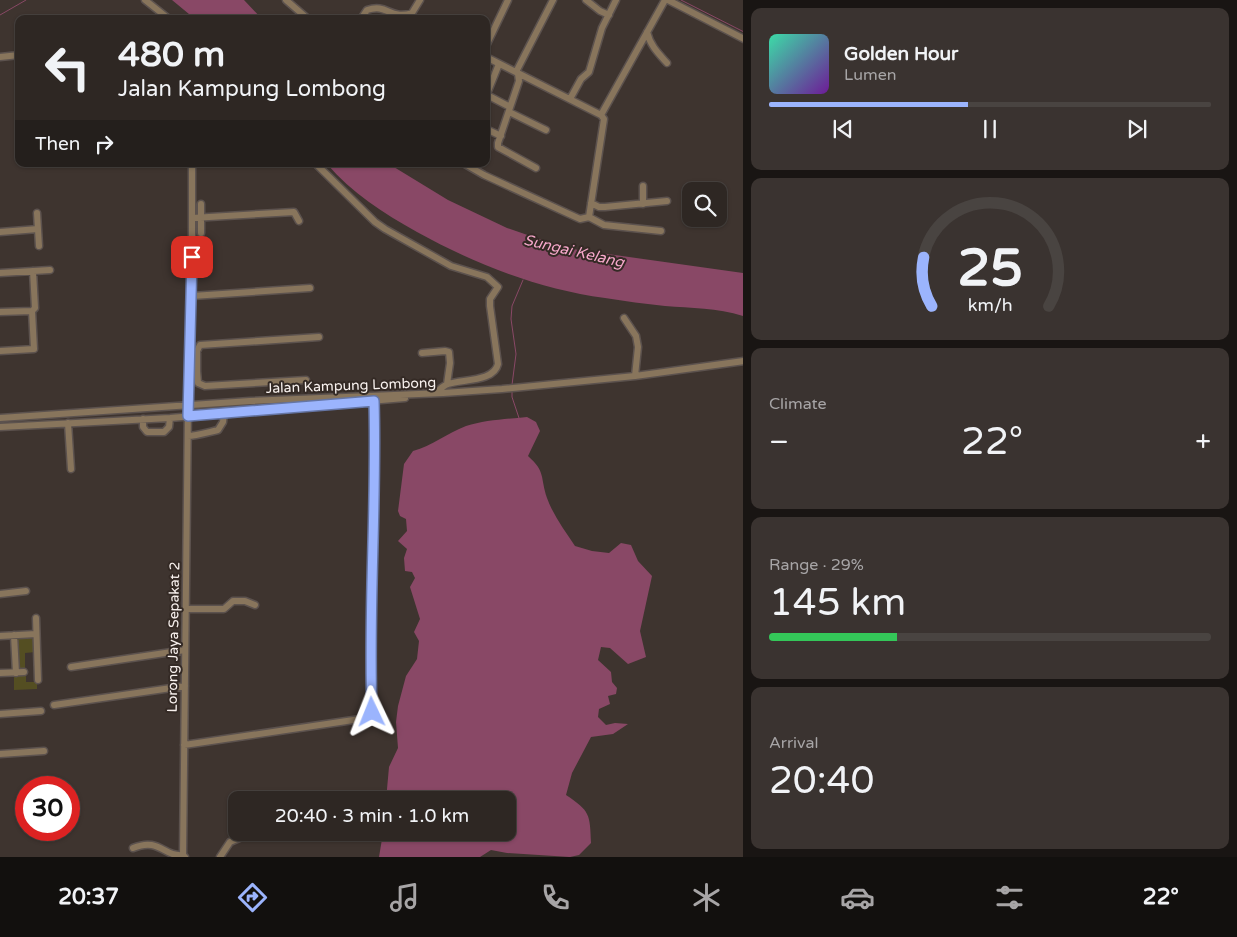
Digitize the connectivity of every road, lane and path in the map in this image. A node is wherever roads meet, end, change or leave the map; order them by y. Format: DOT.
graph roads {
  1 [pos="145,0"];
  2 [pos="286,0"];
  3 [pos="420,0"];
  4 [pos="508,0"];
  5 [pos="553,0"];
  6 [pos="586,0"];
  7 [pos="616,0"];
  8 [pos="666,0"];
  9 [pos="682,3"];
  10 [pos="164,15"];
  11 [pos="303,15"];
  12 [pos="364,15"];
  13 [pos="395,15"];
  14 [pos="413,15"];
  15 [pos="609,15"];
  16 [pos="647,32"];
  17 [pos="490,38"];
  18 [pos="743,39"];
  19 [pos="15,56"];
  20 [pos="0,57"];
  21 [pos="490,59"];
  22 [pos="667,63"];
  23 [pos="500,64"];
  24 [pos="517,73"];
  25 [pos="490,87"];
  26 [pos="490,98"];
  27 [pos="570,99"];
  28 [pos="510,110"];
  29 [pos="601,115"];
  30 [pos="546,130"];
  31 [pos="490,131"];
  32 [pos="501,136"];
  33 [pos="192,167"];
  34 [pos="319,167"];
  35 [pos="469,167"];
  36 [pos="536,168"];
  37 [pos="643,186"];
  38 [pos="667,201"];
  39 [pos="591,203"];
  40 [pos="200,204"];
  41 [pos="643,204"];
  42 [pos="37,213"];
  43 [pos="589,217"];
  44 [pos="192,218"];
  45 [pos="200,218"];
  46 [pos="299,221"];
  47 [pos="38,229"];
  48 [pos="661,231"];
  49 [pos="0,232"];
  50 [pos="200,233"];
  51 [pos="38,246"];
  52 [pos="50,270"];
  53 [pos="33,271"];
  54 [pos="0,273"];
  55 [pos="310,288"];
  56 [pos="192,296"];
  57 [pos="32,310"];
  58 [pos="0,312"];
  59 [pos="624,318"];
  60 [pos="319,337"];
  61 [pos="0,351"];
  62 [pos="422,353"];
  63 [pos="743,360"];
  64 [pos="189,371"];
  65 [pos="197,371"];
  66 [pos="635,376"];
  67 [pos="306,380"];
  68 [pos="447,384"];
  69 [pos="434,393"];
  70 [pos="443,393"];
  71 [pos="374,399"];
  72 [pos="188,405"];
  73 [pos="224,413"];
  74 [pos="188,416"];
  75 [pos="0,418"];
  76 [pos="170,418"];
  77 [pos="143,419"];
  78 [pos="68,423"];
  79 [pos="0,427"];
  80 [pos="188,436"];
  81 [pos="71,469"];
  82 [pos="26,591"];
  83 [pos="0,594"];
  84 [pos="255,605"];
  85 [pos="186,609"];
  86 [pos="36,618"];
  87 [pos="36,634"];
  88 [pos="14,635"];
  89 [pos="0,636"];
  90 [pos="185,650"];
  91 [pos="71,667"];
  92 [pos="16,672"];
  93 [pos="24,672"];
  94 [pos="0,674"];
  95 [pos="38,680"];
  96 [pos="185,686"];
  97 [pos="54,705"];
  98 [pos="41,711"];
  99 [pos="0,714"];
  100 [pos="184,745"];
  101 [pos="44,751"];
  102 [pos="0,754"];
  103 [pos="232,841"];
  104 [pos="133,848"];
  105 [pos="184,856"];
  106 [pos="220,857"];
  1 -- 10 [label="street"];
  2 -- 11 [label="street"];
  3 -- 14 [label="street"];
  4 -- 17 [label="street"];
  5 -- 24 [label="street"];
  6 -- 15 [label="street"];
  7 -- 15 [label="street"];
  8 -- 9 [label="street"];
  8 -- 16 [label="street"];
  9 -- 18 [label="street"];
  12 -- 13 [label="street"];
  15 -- 27 [label="street"];
  16 -- 22 [label="street"];
  16 -- 29 [label="street"];
  19 -- 20 [label="street"];
  21 -- 23 [label="street"];
  23 -- 24 [label="street"];
  23 -- 25 [label="street"];
  24 -- 27 [label="street"];
  24 -- 28 [label="street"];
  26 -- 28 [label="street"];
  27 -- 29 [label="street"];
  28 -- 30 [label="street"];
  28 -- 32 [label="street"];
  29 -- 39 [label="street"];
  31 -- 32 [label="street"];
  32 -- 36 [label="street"];
  33 -- 44 [label="street, Lorong Jaya Sepakat 2"];
  34 -- 68 [label="street"];
  35 -- 43 [label="street"];
  37 -- 41 [label="street"];
  38 -- 41 [label="street"];
  39 -- 41 [label="street"];
  39 -- 43 [label="street"];
  40 -- 45 [label="street"];
  42 -- 47 [label="street"];
  43 -- 48 [label="street"];
  44 -- 45 [label="street"];
  44 -- 56 [label="street, Lorong Jaya Sepakat 2"];
  45 -- 46 [label="street"];
  45 -- 50 [label="street"];
  47 -- 49 [label="street"];
  47 -- 51 [label="street"];
  52 -- 53 [label="street"];
  53 -- 54 [label="street"];
  53 -- 57 [label="street"];
  55 -- 56 [label="street"];
  56 -- 64 [label="street, Lorong Jaya Sepakat 2"];
  57 -- 58 [label="street"];
  57 -- 61 [label="street"];
  59 -- 66 [label="street"];
  60 -- 65 [label="street"];
  62 -- 68 [label="street"];
  63 -- 66 [label="street"];
  64 -- 65 [label="street"];
  64 -- 72 [label="street, Lorong Jaya Sepakat 2"];
  65 -- 67 [label="street"];
  66 -- 70 [label="street"];
  68 -- 69 [label="street"];
  69 -- 70 [label="street, Jalan Kampung Lombong"];
  69 -- 71 [label="street, Jalan Kampung Lombong"];
  70 -- 71 [label="street, Jalan Kampung Lombong"];
  71 -- 72 [label="street, Jalan Kampung Lombong"];
  71 -- 73 [label="street, Jalan Kampung Lombong"];
  71 -- 100 [label="street"];
  72 -- 74 [label="street, Lorong Jaya Sepakat 2"];
  72 -- 75 [label="street, Jalan Kampung Lombong"];
  73 -- 74 [label="street, Jalan Kampung Lombong"];
  73 -- 80 [label="street"];
  74 -- 76 [label="street, Jalan Kampung Lombong"];
  74 -- 80 [label="street, Lorong Jaya Sepakat 2"];
  76 -- 77 [label="street, Jalan Kampung Lombong"];
  76 -- 77 [label="street"];
  77 -- 78 [label="street, Jalan Kampung Lombong"];
  78 -- 79 [label="street, Jalan Kampung Lombong"];
  78 -- 81 [label="street"];
  80 -- 85 [label="street, Lorong Jaya Sepakat 2"];
  82 -- 83 [label="street"];
  84 -- 85 [label="street"];
  85 -- 90 [label="street, Lorong Jaya Sepakat 2"];
  86 -- 87 [label="street"];
  87 -- 88 [label="street"];
  87 -- 95 [label="street"];
  88 -- 89 [label="street"];
  88 -- 92 [label="street"];
  90 -- 91 [label="street"];
  90 -- 96 [label="street, Lorong Jaya Sepakat 2"];
  92 -- 93 [label="street"];
  92 -- 94 [label="street"];
  96 -- 97 [label="street"];
  96 -- 100 [label="street, Lorong Jaya Sepakat 2"];
  98 -- 99 [label="street"];
  100 -- 105 [label="street, Lorong Jaya Sepakat 2"];
  101 -- 102 [label="street"];
  103 -- 106 [label="street"];
  104 -- 105 [label="street"];
}
